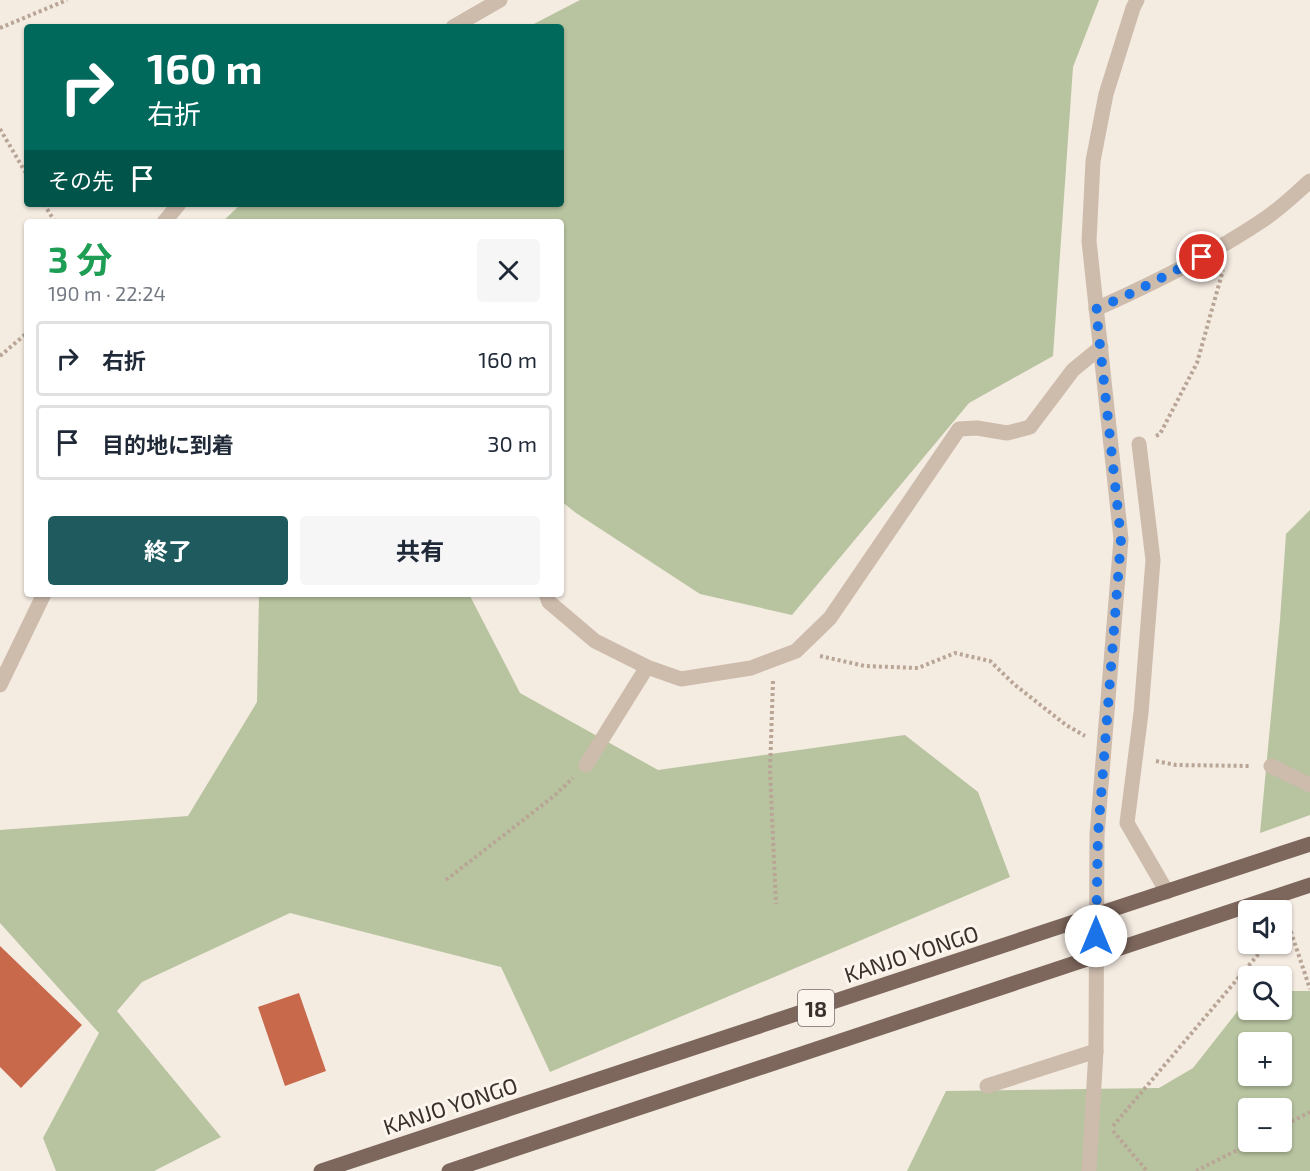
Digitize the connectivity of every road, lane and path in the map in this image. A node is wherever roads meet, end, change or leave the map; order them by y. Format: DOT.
graph roads {
  1 [pos="67,0"];
  2 [pos="500,0"];
  3 [pos="1137,0"];
  4 [pos="458,24"];
  5 [pos="0,28"];
  6 [pos="0,129"];
  7 [pos="24,170"];
  8 [pos="1310,181"];
  9 [pos="176,207"];
  10 [pos="166,219"];
  11 [pos="1230,240"];
  12 [pos="1096,309"];
  13 [pos="24,336"];
  14 [pos="1101,347"];
  15 [pos="0,356"];
  16 [pos="1139,444"];
  17 [pos="43,597"];
  18 [pos="547,597"];
  19 [pos="796,651"];
  20 [pos="774,659"];
  21 [pos="647,667"];
  22 [pos="0,685"];
  23 [pos="1104,747"];
  24 [pos="1135,757"];
  25 [pos="586,765"];
  26 [pos="1271,766"];
  27 [pos="1310,785"];
  28 [pos="1310,844"];
  29 [pos="446,880"];
  30 [pos="1310,885"];
  31 [pos="1167,892"];
  32 [pos="776,904"];
  33 [pos="1096,916"];
  34 [pos="1292,935"];
  35 [pos="1259,954"];
  36 [pos="1096,957"];
  37 [pos="1310,989"];
  38 [pos="1096,1050"];
  39 [pos="987,1086"];
  40 [pos="1310,1112"];
  41 [pos="1292,1121"];
  42 [pos="1238,1150"];
  43 [pos="321,1171"];
  44 [pos="449,1171"];
  45 [pos="1089,1171"];
  46 [pos="1147,1171"];
  47 [pos="1196,1171"];
  1 -- 5 [label="path"];
  2 -- 4 [label="street"];
  3 -- 12 [label="street"];
  6 -- 7 [label="path"];
  8 -- 11 [label="street"];
  9 -- 10 [label="street"];
  11 -- 12 [label="street"];
  11 -- 16 [label="path"];
  12 -- 14 [label="street"];
  13 -- 15 [label="path"];
  14 -- 19 [label="street"];
  14 -- 23 [label="street"];
  16 -- 24 [label="street"];
  17 -- 22 [label="street"];
  18 -- 21 [label="street"];
  19 -- 20 [label="street"];
  19 -- 23 [label="path"];
  20 -- 21 [label="street"];
  20 -- 32 [label="path"];
  21 -- 25 [label="street"];
  23 -- 33 [label="street"];
  24 -- 26 [label="path"];
  24 -- 31 [label="street"];
  25 -- 29 [label="path"];
  26 -- 27 [label="street"];
  28 -- 31 [label="main road, KANJO YONGO / 18"];
  30 -- 36 [label="main road, 18"];
  31 -- 33 [label="main road, KANJO YONGO / 18"];
  33 -- 36 [label="street"];
  33 -- 43 [label="main road, KANJO YONGO / 18"];
  34 -- 37 [label="path"];
  35 -- 46 [label="path"];
  36 -- 38 [label="street"];
  36 -- 44 [label="main road, 18"];
  38 -- 39 [label="street"];
  38 -- 45 [label="street"];
  40 -- 41 [label="path"];
  42 -- 47 [label="path"];
}
